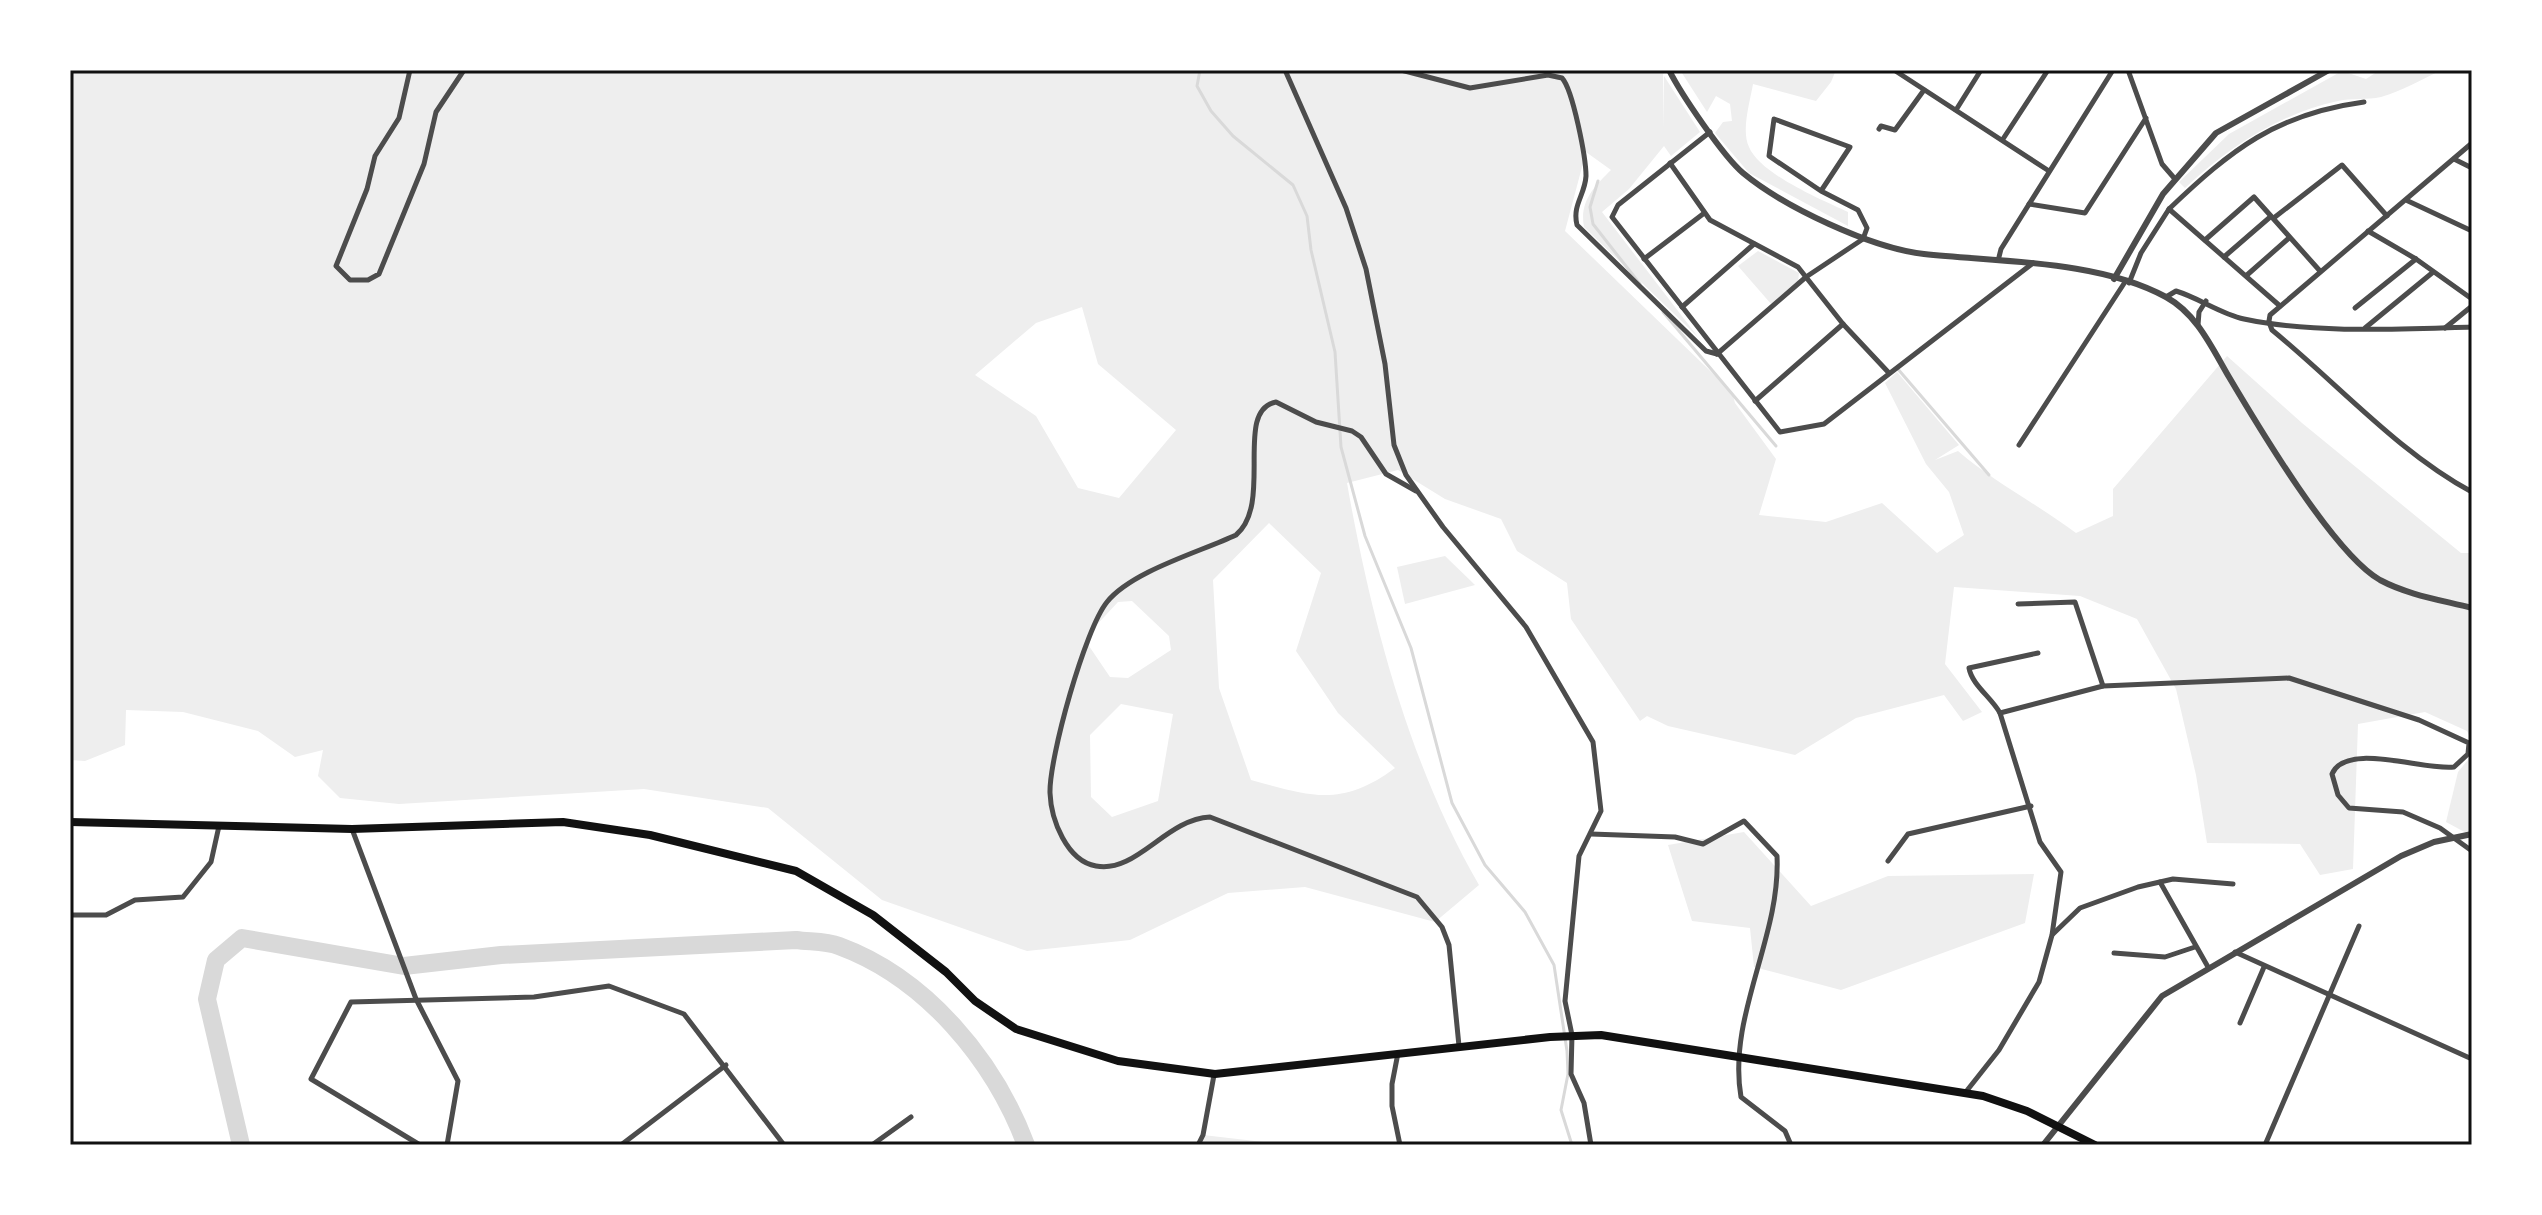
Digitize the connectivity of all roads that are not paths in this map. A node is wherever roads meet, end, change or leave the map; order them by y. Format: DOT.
graph roads {
  1 [pos="410,70"];
  2 [pos="464,70"];
  3 [pos="1285,70"];
  4 [pos="1401,70"];
  5 [pos="1669,70"];
  6 [pos="1894,70"];
  7 [pos="1914,70"];
  8 [pos="1981,70"];
  9 [pos="2048,70"];
  10 [pos="2113,70"];
  11 [pos="2128,70"];
  12 [pos="2329,70"];
  13 [pos="1909,79"];
  14 [pos="1924,90"];
  15 [pos="2364,102"];
  16 [pos="1956,110"];
  17 [pos="2146,118"];
  18 [pos="1879,129"];
  19 [pos="1711,131"];
  20 [pos="2003,139"];
  21 [pos="2472,143"];
  22 [pos="2454,159"];
  23 [pos="1670,163"];
  24 [pos="2472,168"];
  25 [pos="2049,171"];
  26 [pos="2175,179"];
  27 [pos="1821,191"];
  28 [pos="2408,201"];
  29 [pos="2029,204"];
  30 [pos="2169,209"];
  31 [pos="1703,214"];
  32 [pos="2387,216"];
  33 [pos="2272,218"];
  34 [pos="2368,231"];
  35 [pos="2472,231"];
  36 [pos="2289,238"];
  37 [pos="1863,239"];
  38 [pos="2205,240"];
  39 [pos="1754,244"];
  40 [pos="1999,257"];
  41 [pos="2224,257"];
  42 [pos="1644,259"];
  43 [pos="2416,259"];
  44 [pos="2033,262"];
  45 [pos="2320,271"];
  46 [pos="2432,273"];
  47 [pos="2247,275"];
  48 [pos="1806,277"];
  49 [pos="2114,279"];
  50 [pos="2127,282"];
  51 [pos="2166,297"];
  52 [pos="2472,299"];
  53 [pos="2206,301"];
  54 [pos="2280,306"];
  55 [pos="2472,306"];
  56 [pos="1682,307"];
  57 [pos="2355,308"];
  58 [pos="2269,321"];
  59 [pos="1843,324"];
  60 [pos="2198,325"];
  61 [pos="2472,327"];
  62 [pos="2364,328"];
  63 [pos="2445,328"];
  64 [pos="1717,354"];
  65 [pos="1889,373"];
  66 [pos="1755,401"];
  67 [pos="2019,445"];
  68 [pos="1416,491"];
  69 [pos="2472,492"];
  70 [pos="2018,604"];
  71 [pos="2472,608"];
  72 [pos="2038,653"];
  73 [pos="2103,686"];
  74 [pos="2000,713"];
  75 [pos="2031,806"];
  76 [pos="70,822"];
  77 [pos="219,826"];
  78 [pos="352,829"];
  79 [pos="1591,834"];
  80 [pos="2472,834"];
  81 [pos="2449,838"];
  82 [pos="2472,851"];
  83 [pos="1888,861"];
  84 [pos="2160,882"];
  85 [pos="2233,884"];
  86 [pos="70,915"];
  87 [pos="2359,926"];
  88 [pos="2052,935"];
  89 [pos="2195,947"];
  90 [pos="2235,952"];
  91 [pos="2114,953"];
  92 [pos="2208,967"];
  93 [pos="2264,967"];
  94 [pos="2328,997"];
  95 [pos="416,999"];
  96 [pos="2240,1023"];
  97 [pos="1572,1035"];
  98 [pos="1459,1046"];
  99 [pos="1398,1053"];
  100 [pos="1739,1055"];
  101 [pos="2472,1059"];
  102 [pos="726,1065"];
  103 [pos="1215,1074"];
  104 [pos="1965,1093"];
  105 [pos="911,1117"];
  106 [pos="2057,1129"];
  107 [pos="420,1145"];
  108 [pos="447,1145"];
  109 [pos="621,1145"];
  110 [pos="784,1145"];
  111 [pos="872,1145"];
  112 [pos="1198,1145"];
  113 [pos="1400,1145"];
  114 [pos="1591,1145"];
  115 [pos="1791,1145"];
  116 [pos="2043,1145"];
  117 [pos="2095,1145"];
  118 [pos="2265,1145"];
  1 -- 2 [label="street"];
  3 -- 68 [label="street"];
  4 -- 64 [label="street"];
  5 -- 19 [label="street"];
  6 -- 13 [label="street"];
  7 -- 13 [label="street"];
  8 -- 16 [label="street"];
  9 -- 20 [label="street"];
  10 -- 25 [label="street"];
  11 -- 17 [label="street"];
  12 -- 26 [label="street"];
  13 -- 14 [label="street"];
  14 -- 16 [label="street"];
  14 -- 18 [label="street"];
  15 -- 30 [label="street"];
  16 -- 20 [label="street"];
  17 -- 26 [label="street"];
  17 -- 29 [label="street"];
  19 -- 23 [label="street"];
  19 -- 37 [label="street"];
  20 -- 25 [label="street"];
  21 -- 22 [label="street"];
  22 -- 24 [label="street"];
  22 -- 28 [label="street"];
  23 -- 31 [label="street"];
  23 -- 42 [label="street"];
  25 -- 29 [label="street"];
  26 -- 49 [label="street"];
  27 -- 27 [label="street"];
  27 -- 37 [label="street"];
  28 -- 32 [label="street"];
  28 -- 35 [label="street"];
  29 -- 40 [label="street"];
  30 -- 38 [label="street"];
  30 -- 50 [label="street"];
  31 -- 39 [label="street"];
  31 -- 42 [label="street"];
  32 -- 33 [label="street"];
  32 -- 34 [label="street"];
  33 -- 36 [label="street"];
  33 -- 38 [label="street"];
  33 -- 41 [label="street"];
  34 -- 43 [label="street"];
  34 -- 45 [label="street"];
  36 -- 45 [label="street"];
  36 -- 47 [label="street"];
  37 -- 40 [label="street"];
  37 -- 48 [label="street"];
  38 -- 41 [label="street"];
  39 -- 48 [label="street"];
  39 -- 56 [label="street"];
  40 -- 44 [label="street"];
  41 -- 47 [label="street"];
  42 -- 56 [label="street"];
  43 -- 46 [label="street"];
  43 -- 57 [label="street"];
  44 -- 49 [label="street"];
  44 -- 65 [label="street"];
  45 -- 54 [label="street"];
  46 -- 52 [label="street"];
  46 -- 62 [label="street"];
  47 -- 54 [label="street"];
  48 -- 59 [label="street"];
  48 -- 64 [label="street"];
  49 -- 50 [label="street"];
  50 -- 51 [label="street"];
  50 -- 67 [label="street"];
  51 -- 53 [label="street"];
  51 -- 60 [label="street"];
  53 -- 58 [label="street"];
  53 -- 60 [label="street"];
  54 -- 58 [label="street"];
  55 -- 63 [label="street"];
  56 -- 64 [label="street"];
  58 -- 62 [label="street"];
  58 -- 69 [label="street"];
  59 -- 65 [label="street"];
  59 -- 66 [label="street"];
  60 -- 71 [label="street"];
  61 -- 63 [label="street"];
  62 -- 63 [label="street"];
  64 -- 66 [label="street"];
  65 -- 66 [label="street"];
  68 -- 79 [label="street"];
  68 -- 98 [label="street"];
  70 -- 73 [label="street"];
  72 -- 74 [label="street"];
  73 -- 74 [label="street"];
  73 -- 81 [label="street"];
  74 -- 75 [label="street"];
  75 -- 83 [label="street"];
  75 -- 88 [label="street"];
  76 -- 77 [label="highway"];
  77 -- 78 [label="highway"];
  77 -- 86 [label="street"];
  78 -- 95 [label="street"];
  78 -- 103 [label="highway"];
  79 -- 97 [label="street"];
  79 -- 100 [label="street"];
  80 -- 81 [label="street"];
  81 -- 82 [label="street"];
  81 -- 90 [label="street"];
  84 -- 85 [label="street"];
  84 -- 88 [label="street"];
  84 -- 89 [label="street"];
  87 -- 94 [label="street"];
  88 -- 104 [label="street"];
  89 -- 91 [label="street"];
  89 -- 92 [label="street"];
  90 -- 92 [label="street"];
  90 -- 93 [label="street"];
  92 -- 106 [label="street"];
  93 -- 94 [label="street"];
  93 -- 96 [label="street"];
  94 -- 101 [label="street"];
  94 -- 118 [label="street"];
  95 -- 102 [label="street"];
  95 -- 107 [label="street"];
  95 -- 108 [label="street"];
  97 -- 98 [label="highway"];
  97 -- 100 [label="highway"];
  97 -- 114 [label="street"];
  98 -- 99 [label="highway"];
  99 -- 103 [label="highway"];
  99 -- 113 [label="street"];
  100 -- 104 [label="highway"];
  100 -- 115 [label="street"];
  102 -- 109 [label="street"];
  102 -- 110 [label="street"];
  103 -- 112 [label="street"];
  104 -- 106 [label="highway"];
  105 -- 111 [label="street"];
  106 -- 116 [label="street"];
  106 -- 117 [label="highway"];
}
